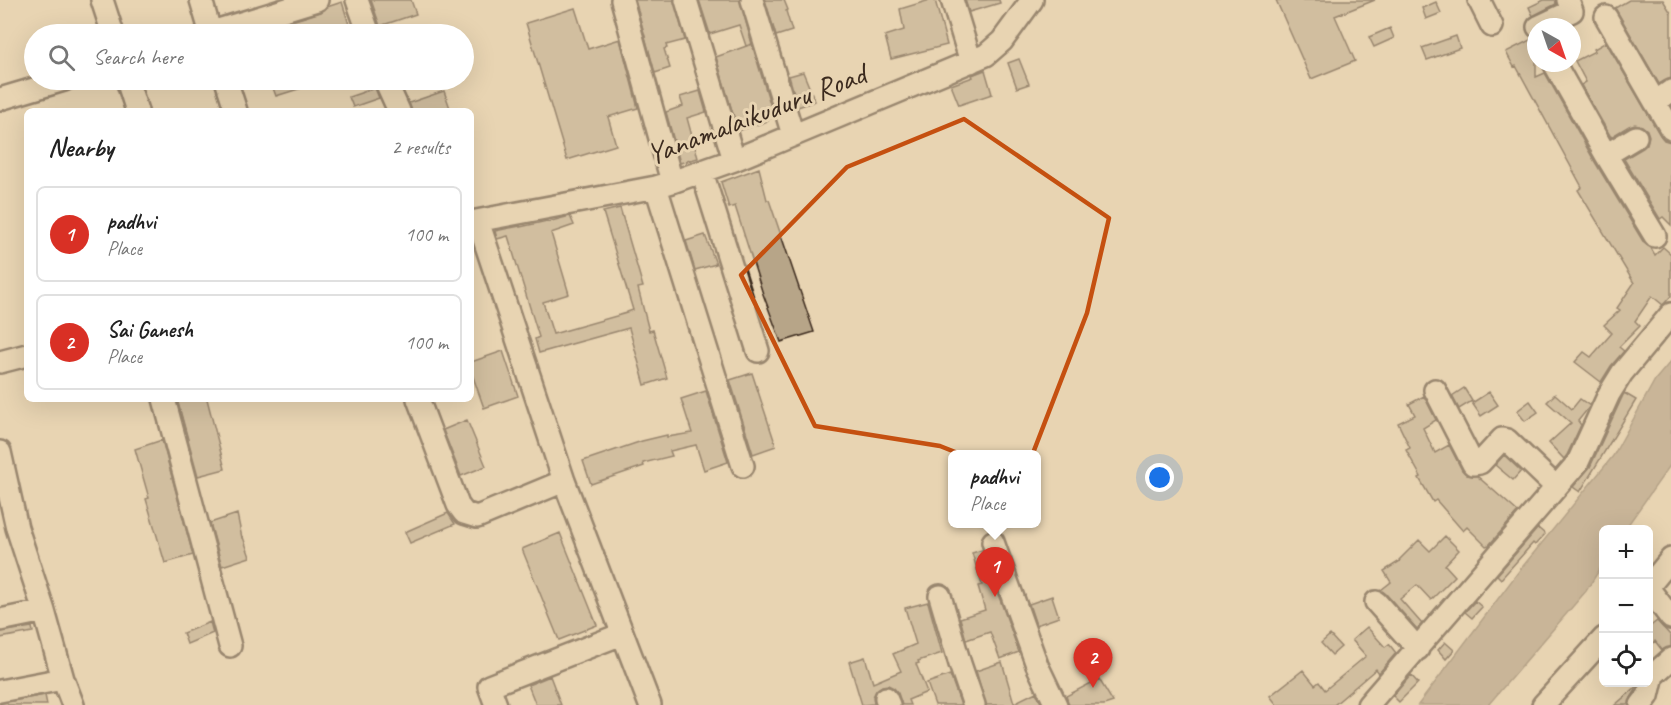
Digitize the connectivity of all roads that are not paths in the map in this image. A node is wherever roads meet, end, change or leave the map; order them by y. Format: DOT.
graph roads {
  1 [pos="102,0"];
  2 [pos="201,0"];
  3 [pos="317,0"];
  4 [pos="357,0"];
  5 [pos="622,0"];
  6 [pos="686,0"];
  7 [pos="752,0"];
  8 [pos="952,0"];
  9 [pos="1032,0"];
  10 [pos="1479,0"];
  11 [pos="1568,0"];
  12 [pos="1606,17"];
  13 [pos="1558,18"];
  14 [pos="110,24"];
  15 [pos="207,24"];
  16 [pos="241,24"];
  17 [pos="365,24"];
  18 [pos="1492,26"];
  19 [pos="971,62"];
  20 [pos="1559,72"];
  21 [pos="30,90"];
  22 [pos="130,90"];
  23 [pos="229,90"];
  24 [pos="390,90"];
  25 [pos="1663,97"];
  26 [pos="0,99"];
  27 [pos="136,108"];
  28 [pos="235,108"];
  29 [pos="398,108"];
  30 [pos="1671,129"];
  31 [pos="793,135"];
  32 [pos="1636,137"];
  33 [pos="1606,155"];
  34 [pos="734,160"];
  35 [pos="702,172"];
  36 [pos="664,185"];
  37 [pos="474,221"];
  38 [pos="1655,236"];
  39 [pos="1671,314"];
  40 [pos="758,351"];
  41 [pos="24,356"];
  42 [pos="0,362"];
  43 [pos="1435,390"];
  44 [pos="165,402"];
  45 [pos="419,402"];
  46 [pos="0,452"];
  47 [pos="743,466"];
  48 [pos="564,482"];
  49 [pos="1556,487"];
  50 [pos="993,542"];
  51 [pos="1671,559"];
  52 [pos="1653,582"];
  53 [pos="1653,595"];
  54 [pos="940,596"];
  55 [pos="1376,602"];
  56 [pos="44,610"];
  57 [pos="1671,618"];
  58 [pos="0,620"];
  59 [pos="622,634"];
  60 [pos="1599,643"];
  61 [pos="230,646"];
  62 [pos="1418,649"];
  63 [pos="1671,659"];
  64 [pos="63,679"];
  65 [pos="0,691"];
  66 [pos="73,705"];
  67 [pos="496,705"];
  68 [pos="650,705"];
  69 [pos="974,705"];
  70 [pos="1056,705"];
  71 [pos="1368,705"];
  72 [pos="1543,705"];
  73 [pos="1641,705"];
  1 -- 14 [label="street"];
  2 -- 15 [label="street"];
  3 -- 16 [label="street"];
  4 -- 17 [label="street"];
  5 -- 36 [label="street"];
  6 -- 34 [label="street"];
  7 -- 31 [label="street"];
  8 -- 19 [label="street"];
  9 -- 19 [label="street, Yanamalaikuduru Road"];
  10 -- 18 [label="street"];
  11 -- 13 [label="street"];
  12 -- 25 [label="street"];
  19 -- 31 [label="street, Yanamalaikuduru Road"];
  20 -- 33 [label="street"];
  21 -- 26 [label="street"];
  22 -- 27 [label="street"];
  23 -- 28 [label="street"];
  24 -- 29 [label="street"];
  25 -- 30 [label="street"];
  31 -- 34 [label="street, Yanamalaikuduru Road"];
  32 -- 33 [label="street"];
  33 -- 38 [label="street"];
  34 -- 35 [label="street, Yanamalaikuduru Road"];
  35 -- 36 [label="street, Yanamalaikuduru Road"];
  35 -- 40 [label="street"];
  36 -- 37 [label="street, Yanamalaikuduru Road"];
  36 -- 47 [label="street"];
  37 -- 48 [label="street"];
  39 -- 49 [label="street"];
  41 -- 42 [label="street"];
  43 -- 49 [label="street"];
  44 -- 61 [label="street"];
  45 -- 48 [label="street"];
  46 -- 56 [label="street"];
  48 -- 59 [label="street"];
  49 -- 62 [label="street"];
  50 -- 70 [label="street"];
  51 -- 52 [label="street"];
  53 -- 57 [label="street"];
  54 -- 69 [label="street"];
  55 -- 62 [label="street"];
  56 -- 58 [label="street"];
  56 -- 64 [label="street"];
  59 -- 67 [label="street"];
  59 -- 68 [label="street"];
  60 -- 72 [label="street"];
  62 -- 71 [label="street"];
  63 -- 73 [label="street"];
  64 -- 65 [label="street"];
  64 -- 66 [label="street"];
}
